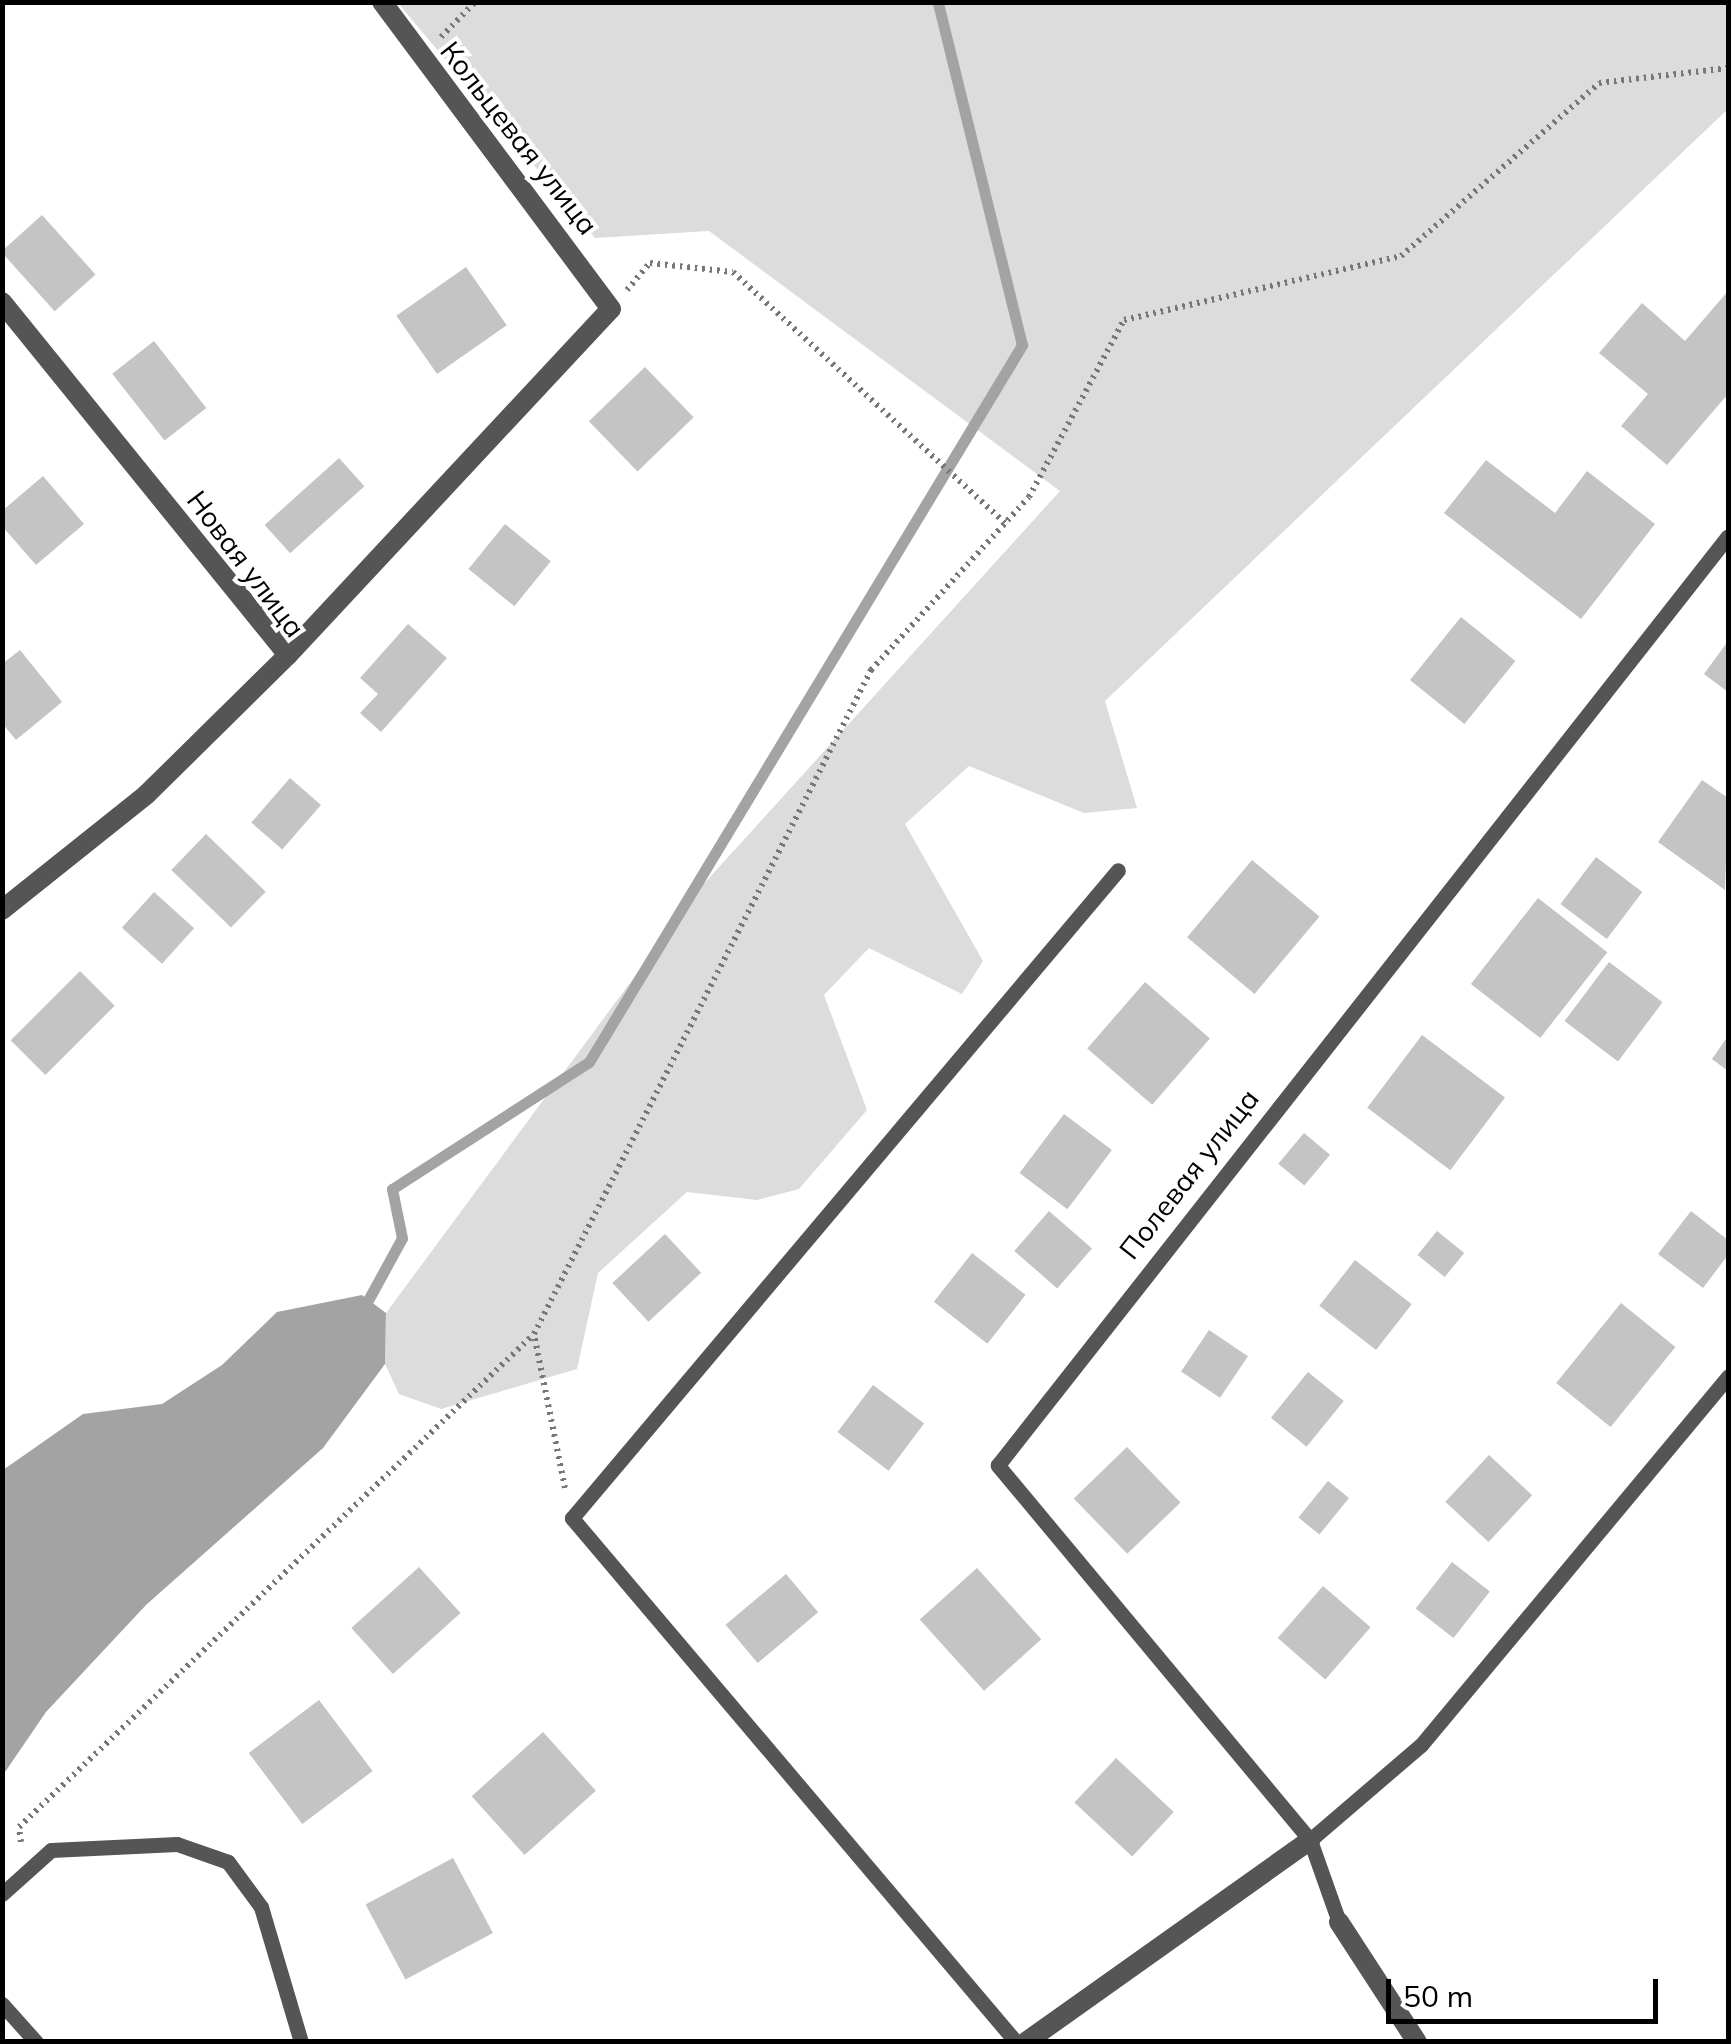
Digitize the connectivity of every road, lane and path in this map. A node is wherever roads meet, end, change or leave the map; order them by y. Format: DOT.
graph roads {
  1 [pos="382,2"];
  2 [pos="475,2"];
  3 [pos="422,57"];
  4 [pos="1728,68"];
  5 [pos="2,302"];
  6 [pos="610,309"];
  7 [pos="1004,523"];
  8 [pos="1728,536"];
  9 [pos="288,656"];
  10 [pos="1118,870"];
  11 [pos="2,910"];
  12 [pos="534,1334"];
  13 [pos="1728,1376"];
  14 [pos="572,1518"];
  15 [pos="1310,1840"];
  16 [pos="24,1870"];
  17 [pos="2,1894"];
  18 [pos="1339,1922"];
  19 [pos="2,2004"];
  20 [pos="36,2042"];
  21 [pos="301,2042"];
  22 [pos="1016,2042"];
  23 [pos="1026,2042"];
  24 [pos="1417,2042"];
  1 -- 3 [label="street, Кольцевая улица"];
  2 -- 3 [label="path"];
  3 -- 6 [label="street, Кольцевая улица"];
  4 -- 7 [label="path"];
  5 -- 9 [label="street, Новая улица"];
  6 -- 7 [label="path"];
  6 -- 9 [label="street"];
  7 -- 12 [label="path"];
  8 -- 15 [label="lane, Полевая улица"];
  9 -- 11 [label="street, Новая улица"];
  10 -- 14 [label="lane"];
  12 -- 14 [label="path"];
  12 -- 16 [label="path"];
  13 -- 15 [label="lane"];
  14 -- 22 [label="lane"];
  15 -- 18 [label="lane, Полевая улица"];
  15 -- 23 [label="street"];
  16 -- 17 [label="lane"];
  16 -- 21 [label="lane"];
  18 -- 24 [label="street"];
  19 -- 20 [label="lane"];
}
